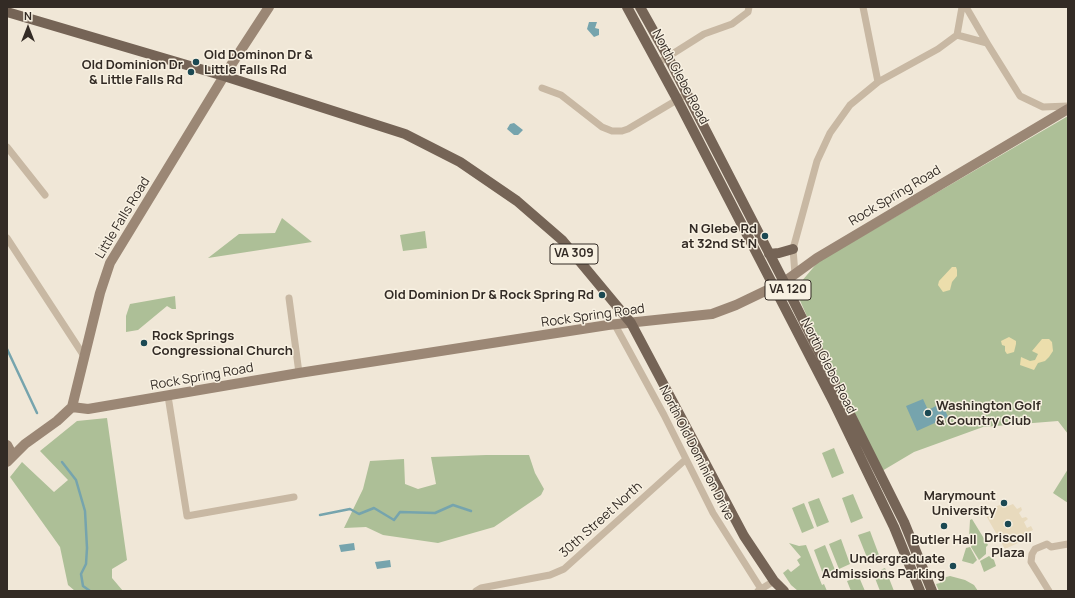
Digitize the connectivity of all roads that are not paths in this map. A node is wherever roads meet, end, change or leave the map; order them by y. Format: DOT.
graph roads {
  1 [pos="269,7"];
  2 [pos="627,7"];
  3 [pos="640,7"];
  4 [pos="749,7"];
  5 [pos="863,7"];
  6 [pos="962,7"];
  7 [pos="966,7"];
  8 [pos="7,12"];
  9 [pos="957,34"];
  10 [pos="987,43"];
  11 [pos="668,57"];
  12 [pos="658,63"];
  13 [pos="224,76"];
  14 [pos="878,82"];
  15 [pos="542,88"];
  16 [pos="687,94"];
  17 [pos="677,99"];
  18 [pos="1043,107"];
  19 [pos="1068,108"];
  20 [pos="1050,120"];
  21 [pos="7,147"];
  22 [pos="45,195"];
  23 [pos="7,238"];
  24 [pos="793,249"];
  25 [pos="769,254"];
  26 [pos="795,274"];
  27 [pos="784,282"];
  28 [pos="774,287"];
  29 [pos="289,298"];
  30 [pos="631,323"];
  31 [pos="615,325"];
  32 [pos="84,356"];
  33 [pos="299,373"];
  34 [pos="168,396"];
  35 [pos="72,407"];
  36 [pos="7,445"];
  37 [pos="10,459"];
  38 [pos="685,460"];
  39 [pos="294,497"];
  40 [pos="1068,544"];
  41 [pos="774,581"];
  42 [pos="759,590"];
  43 [pos="476,591"];
  44 [pos="784,591"];
  45 [pos="920,591"];
  46 [pos="932,591"];
  47 [pos="1049,591"];
  1 -- 13 [label="street, Little Falls Road"];
  2 -- 12 [label="main road, North Glebe Road / VA 120"];
  3 -- 11 [label="main road, North Glebe Road / VA 120"];
  4 -- 11 [label="street"];
  5 -- 14 [label="street"];
  6 -- 9 [label="street"];
  7 -- 10 [label="street"];
  8 -- 13 [label="main road, VA 309"];
  9 -- 10 [label="street"];
  9 -- 14 [label="street"];
  10 -- 18 [label="street"];
  11 -- 12 [label="street"];
  11 -- 16 [label="main road, North Glebe Road / VA 120"];
  12 -- 17 [label="main road, North Glebe Road / VA 120"];
  13 -- 30 [label="main road, VA 309"];
  13 -- 32 [label="street, Little Falls Road"];
  14 -- 24 [label="street"];
  15 -- 17 [label="street"];
  16 -- 17 [label="street"];
  16 -- 25 [label="main road, North Glebe Road / VA 120"];
  17 -- 28 [label="main road, North Glebe Road / VA 120"];
  18 -- 19 [label="street"];
  18 -- 20 [label="street"];
  19 -- 20 [label="street, Rock Spring Road"];
  20 -- 26 [label="street, Rock Spring Road"];
  21 -- 22 [label="street"];
  23 -- 32 [label="street"];
  24 -- 25 [label="main road"];
  24 -- 26 [label="street"];
  25 -- 27 [label="main road, North Glebe Road / VA 120"];
  26 -- 27 [label="street, Rock Spring Road"];
  27 -- 28 [label="street, Rock Spring Road"];
  27 -- 46 [label="main road, North Glebe Road / VA 120"];
  28 -- 30 [label="street, Rock Spring Road"];
  28 -- 45 [label="main road, North Glebe Road / VA 120"];
  29 -- 33 [label="street"];
  30 -- 31 [label="street, Rock Spring Road"];
  30 -- 41 [label="main road, VA 309"];
  31 -- 33 [label="street, Rock Spring Road"];
  31 -- 38 [label="street, North Old Dominion Drive"];
  32 -- 35 [label="street, Little Falls Road"];
  33 -- 34 [label="street, Rock Spring Road"];
  34 -- 35 [label="street, Rock Spring Road"];
  34 -- 39 [label="street"];
  35 -- 37 [label="street"];
  36 -- 37 [label="street"];
  38 -- 42 [label="street, North Old Dominion Drive"];
  38 -- 43 [label="street, 30th Street North"];
  40 -- 47 [label="street"];
  41 -- 42 [label="street"];
  41 -- 44 [label="main road, VA 309"];
}
